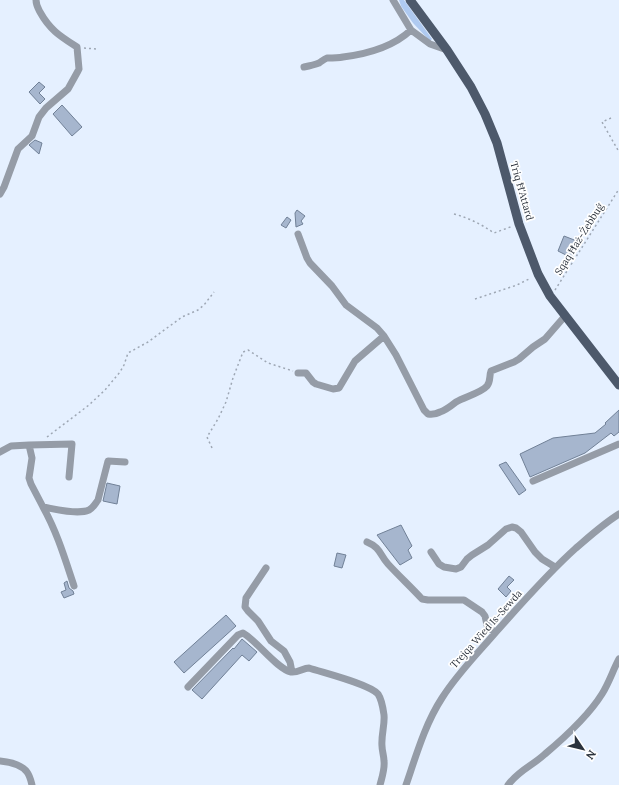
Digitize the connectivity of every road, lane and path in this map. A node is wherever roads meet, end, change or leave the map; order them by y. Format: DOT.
graph roads {
  1 [pos="36,0"];
  2 [pos="393,0"];
  3 [pos="410,0"];
  4 [pos="411,30"];
  5 [pos="77,47"];
  6 [pos="96,49"];
  7 [pos="447,50"];
  8 [pos="304,67"];
  9 [pos="611,118"];
  10 [pos="619,152"];
  11 [pos="619,189"];
  12 [pos="0,194"];
  13 [pos="454,214"];
  14 [pos="519,224"];
  15 [pos="298,234"];
  16 [pos="538,274"];
  17 [pos="214,292"];
  18 [pos="550,296"];
  19 [pos="475,299"];
  20 [pos="565,316"];
  21 [pos="384,336"];
  22 [pos="298,373"];
  23 [pos="619,385"];
  24 [pos="45,438"];
  25 [pos="619,444"];
  26 [pos="29,445"];
  27 [pos="212,448"];
  28 [pos="0,452"];
  29 [pos="125,462"];
  30 [pos="69,477"];
  31 [pos="533,481"];
  32 [pos="43,507"];
  33 [pos="619,514"];
  34 [pos="367,542"];
  35 [pos="431,552"];
  36 [pos="556,567"];
  37 [pos="266,568"];
  38 [pos="74,586"];
  39 [pos="496,633"];
  40 [pos="619,659"];
  41 [pos="292,672"];
  42 [pos="188,687"];
  43 [pos="0,761"];
  44 [pos="32,785"];
  45 [pos="380,785"];
  46 [pos="406,785"];
  47 [pos="508,785"];
  1 -- 5 [label="street"];
  2 -- 4 [label="street"];
  3 -- 7 [label="main road, Triq Ħ'Attard"];
  4 -- 7 [label="street"];
  4 -- 8 [label="street"];
  5 -- 6 [label="path"];
  5 -- 12 [label="street"];
  7 -- 14 [label="main road, Triq Ħ'Attard"];
  9 -- 10 [label="path"];
  11 -- 18 [label="path, Sqaq Ħaż-Żebbuġ"];
  13 -- 14 [label="path"];
  14 -- 16 [label="main road, Triq Ħ'Attard"];
  15 -- 21 [label="street"];
  16 -- 18 [label="main road, Triq Ħ'Attard"];
  16 -- 19 [label="path"];
  17 -- 24 [label="path"];
  18 -- 20 [label="main road, Triq Ħ'Attard"];
  20 -- 21 [label="street"];
  20 -- 23 [label="main road, Triq Ħ'Attard"];
  21 -- 22 [label="street"];
  22 -- 27 [label="path"];
  25 -- 31 [label="street"];
  26 -- 28 [label="street"];
  26 -- 30 [label="street"];
  26 -- 32 [label="street"];
  29 -- 32 [label="street"];
  32 -- 38 [label="street"];
  33 -- 36 [label="street, Trejqa Wied Is-Sewda"];
  34 -- 39 [label="street"];
  35 -- 36 [label="street"];
  36 -- 39 [label="street, Trejqa Wied Is-Sewda"];
  37 -- 41 [label="street"];
  39 -- 46 [label="street, Trejqa Wied Is-Sewda"];
  40 -- 47 [label="street"];
  41 -- 42 [label="street"];
  41 -- 45 [label="street"];
  43 -- 44 [label="street"];
}
